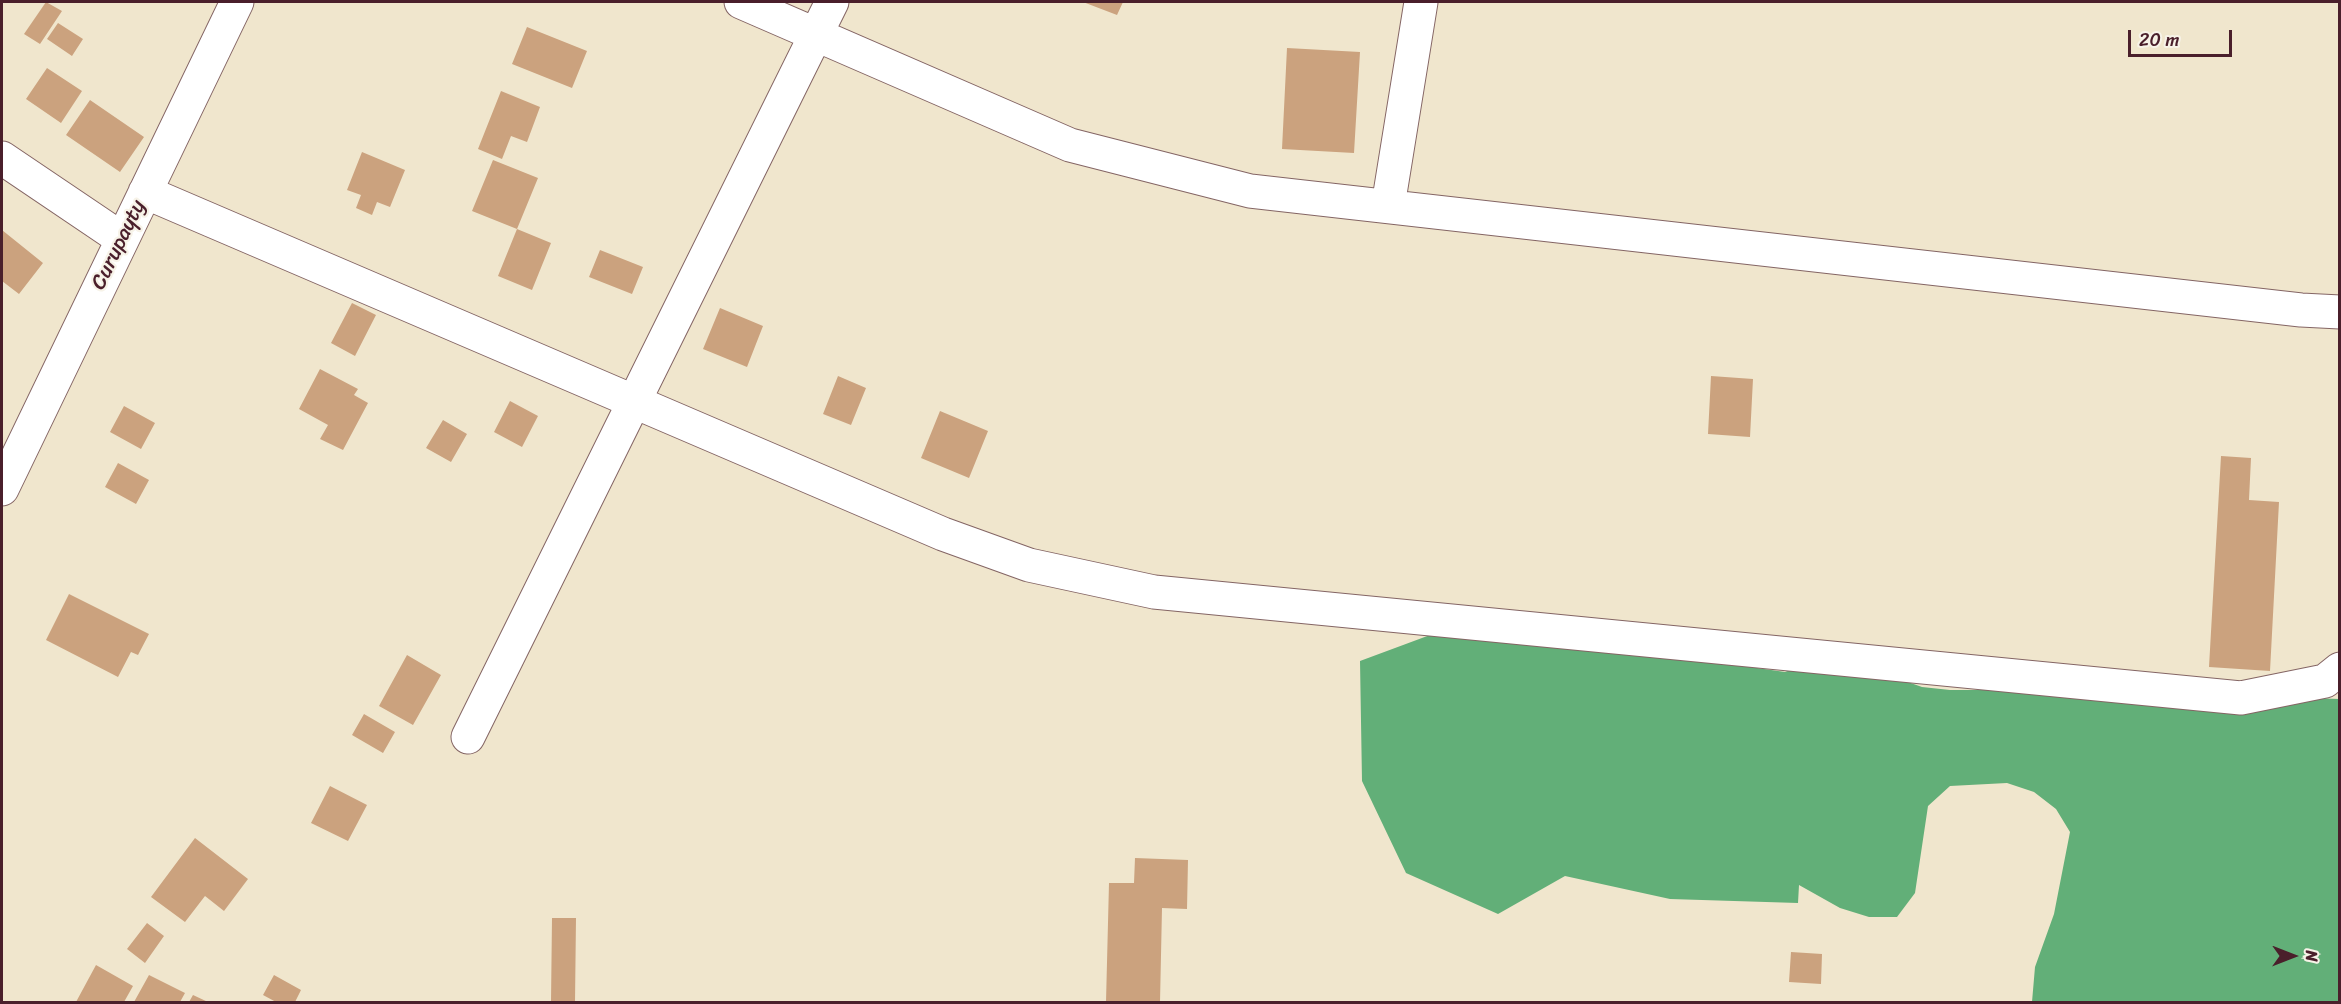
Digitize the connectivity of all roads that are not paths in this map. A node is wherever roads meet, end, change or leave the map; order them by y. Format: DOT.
graph roads {
  1 [pos="237,2"];
  2 [pos="741,2"];
  3 [pos="832,2"];
  4 [pos="1421,2"];
  5 [pos="816,34"];
  6 [pos="2,158"];
  7 [pos="145,192"];
  8 [pos="1388,206"];
  9 [pos="122,239"];
  10 [pos="2340,312"];
  11 [pos="634,401"];
  12 [pos="2,489"];
  13 [pos="2340,669"];
  14 [pos="468,737"];
  1 -- 7 [label="street, Curupayty"];
  2 -- 5 [label="street"];
  3 -- 5 [label="street"];
  4 -- 8 [label="street"];
  5 -- 8 [label="street"];
  5 -- 11 [label="street"];
  6 -- 9 [label="street"];
  7 -- 9 [label="street, Curupayty"];
  7 -- 11 [label="street"];
  8 -- 10 [label="street"];
  9 -- 12 [label="street, Curupayty"];
  11 -- 13 [label="street"];
  11 -- 14 [label="street"];
}
